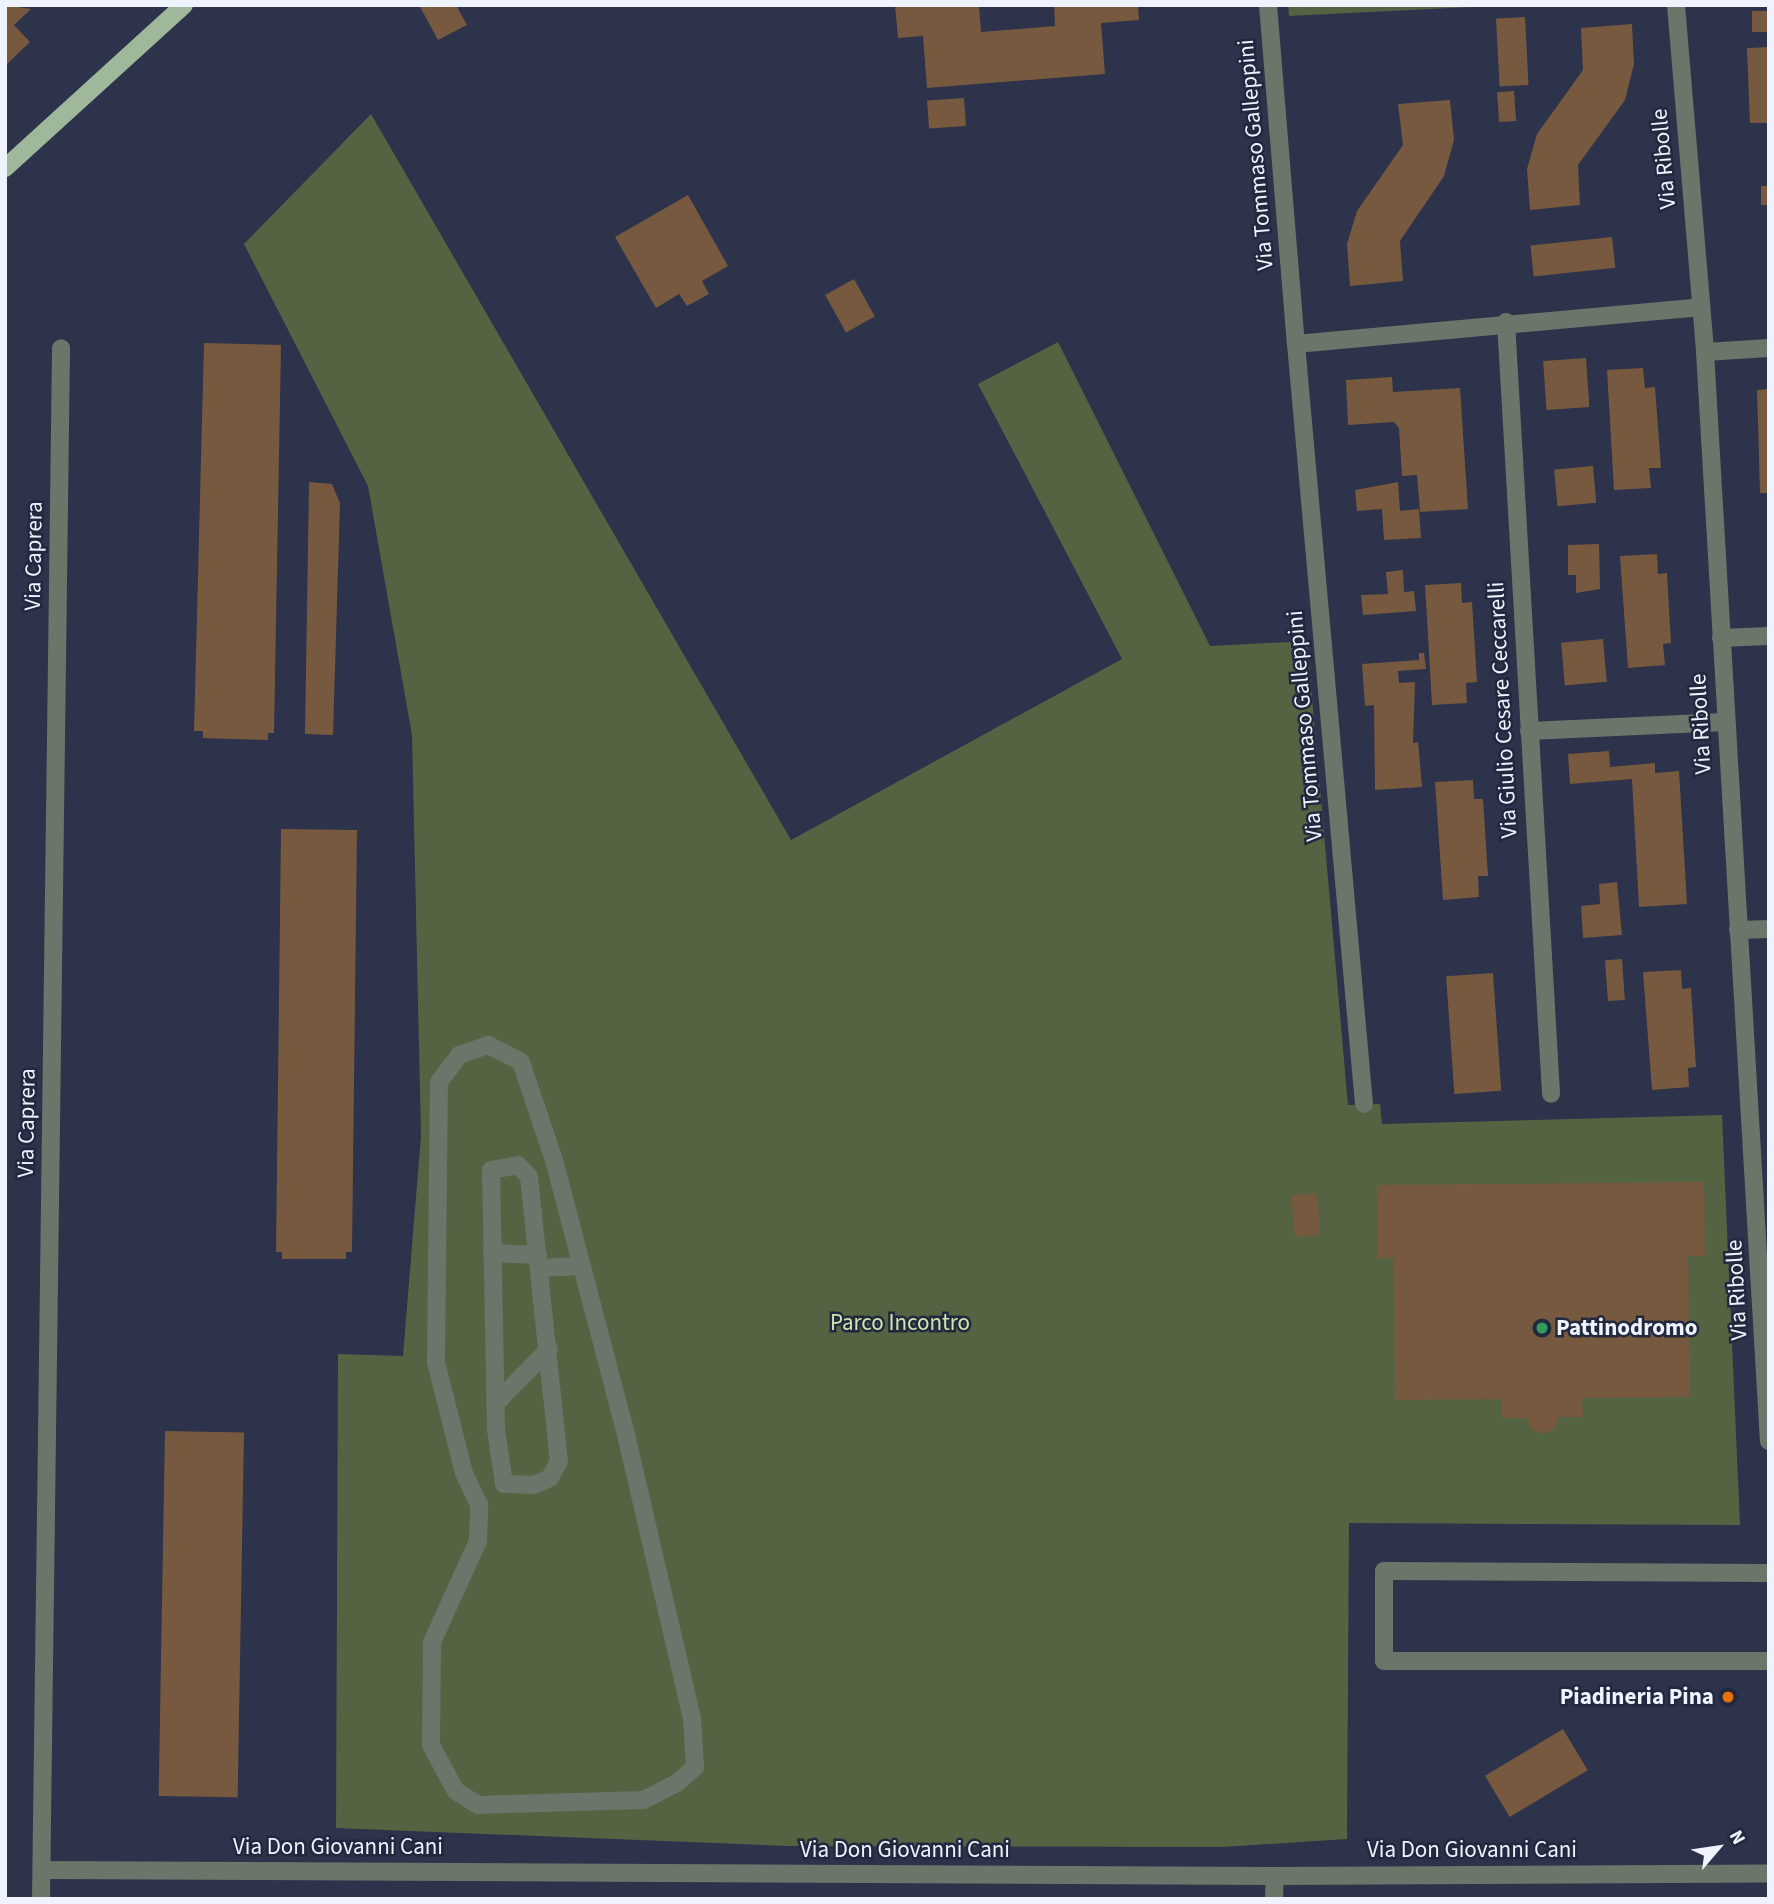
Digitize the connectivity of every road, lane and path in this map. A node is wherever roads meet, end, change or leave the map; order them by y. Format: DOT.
graph roads {
  1 [pos="184,5"];
  2 [pos="1268,5"];
  3 [pos="1676,5"];
  4 [pos="5,168"];
  5 [pos="1701,307"];
  6 [pos="1506,322"];
  7 [pos="1296,344"];
  8 [pos="61,348"];
  9 [pos="1769,348"];
  10 [pos="1705,352"];
  11 [pos="1769,636"];
  12 [pos="1721,638"];
  13 [pos="1726,722"];
  14 [pos="1529,731"];
  15 [pos="1769,929"];
  16 [pos="1738,930"];
  17 [pos="1551,1094"];
  18 [pos="1364,1104"];
  19 [pos="1763,1212"];
  20 [pos="492,1253"];
  21 [pos="539,1261"];
  22 [pos="582,1266"];
  23 [pos="549,1349"];
  24 [pos="495,1404"];
  25 [pos="1769,1441"];
  26 [pos="1769,1573"];
  27 [pos="1769,1661"];
  28 [pos="42,1870"];
  29 [pos="1769,1873"];
  30 [pos="1275,1876"];
  31 [pos="41,1899"];
  32 [pos="1273,1899"];
  1 -- 4 [label="main road"];
  2 -- 7 [label="street, Via Tommaso Galleppini"];
  3 -- 5 [label="street, Via Ribolle"];
  5 -- 6 [label="street"];
  5 -- 10 [label="street, Via Ribolle"];
  6 -- 7 [label="street"];
  6 -- 14 [label="street, Via Giulio Cesare Ceccarelli"];
  7 -- 18 [label="street, Via Tommaso Galleppini"];
  8 -- 28 [label="street, Via Caprera"];
  9 -- 10 [label="street"];
  10 -- 12 [label="street, Via Ribolle"];
  11 -- 12 [label="street"];
  12 -- 13 [label="street, Via Ribolle"];
  13 -- 14 [label="street"];
  13 -- 16 [label="street, Via Ribolle"];
  14 -- 17 [label="street, Via Giulio Cesare Ceccarelli"];
  15 -- 16 [label="street"];
  16 -- 19 [label="street, Via Ribolle"];
  19 -- 25 [label="street, Via Ribolle"];
  20 -- 21 [label="street"];
  20 -- 21 [label="street"];
  20 -- 24 [label="street"];
  21 -- 22 [label="street"];
  21 -- 23 [label="street"];
  22 -- 22 [label="street"];
  23 -- 24 [label="street"];
  23 -- 24 [label="street"];
  26 -- 27 [label="street"];
  28 -- 30 [label="street, Via Don Giovanni Cani"];
  28 -- 31 [label="street, Via Caprera"];
  29 -- 30 [label="street, Via Don Giovanni Cani"];
  30 -- 32 [label="street"];
}
